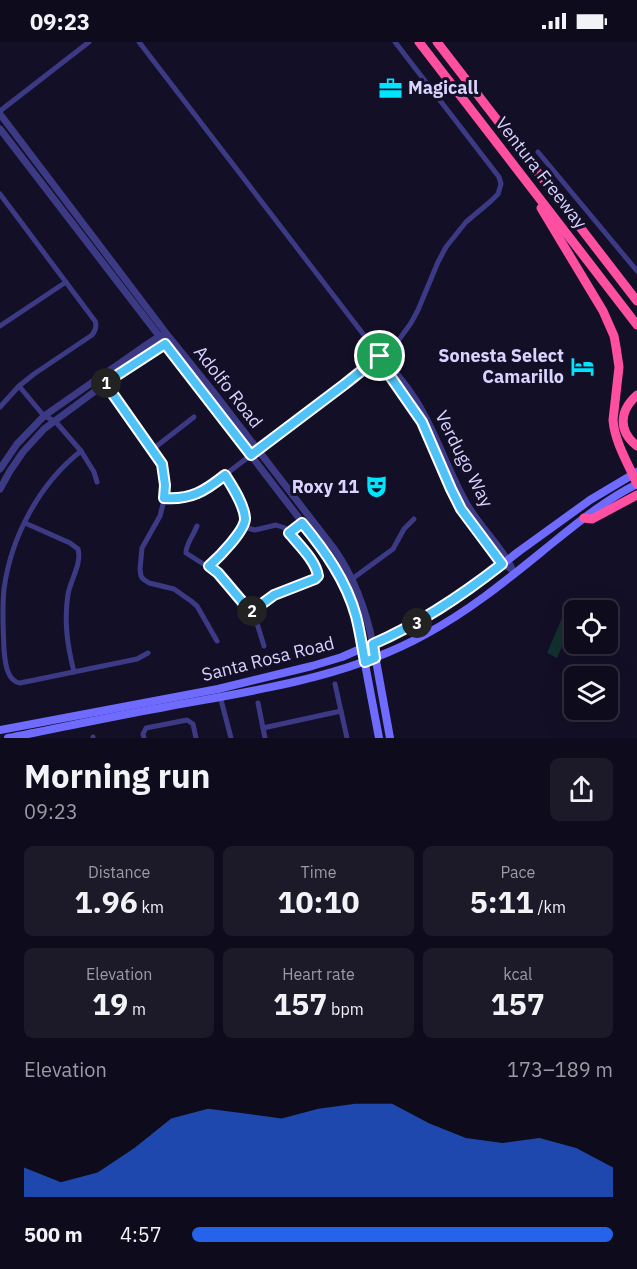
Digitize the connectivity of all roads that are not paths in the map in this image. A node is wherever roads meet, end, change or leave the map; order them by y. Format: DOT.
graph roads {
  1 [pos="89,42"];
  2 [pos="139,42"];
  3 [pos="395,42"];
  4 [pos="419,42"];
  5 [pos="437,42"];
  6 [pos="0,113"];
  7 [pos="0,129"];
  8 [pos="538,152"];
  9 [pos="520,172"];
  10 [pos="0,194"];
  11 [pos="593,243"];
  12 [pos="637,271"];
  13 [pos="66,282"];
  14 [pos="637,290"];
  15 [pos="637,301"];
  16 [pos="637,325"];
  17 [pos="0,326"];
  18 [pos="160,336"];
  19 [pos="167,340"];
  20 [pos="380,356"];
  21 [pos="105,383"];
  22 [pos="19,386"];
  23 [pos="637,395"];
  24 [pos="0,406"];
  25 [pos="44,416"];
  26 [pos="194,417"];
  27 [pos="55,421"];
  28 [pos="637,446"];
  29 [pos="153,449"];
  30 [pos="258,450"];
  31 [pos="81,451"];
  32 [pos="251,455"];
  33 [pos="0,469"];
  34 [pos="225,475"];
  35 [pos="636,479"];
  36 [pos="97,482"];
  37 [pos="0,489"];
  38 [pos="637,495"];
  39 [pos="164,498"];
  40 [pos="584,518"];
  41 [pos="414,519"];
  42 [pos="25,523"];
  43 [pos="302,523"];
  44 [pos="197,526"];
  45 [pos="243,527"];
  46 [pos="289,533"];
  47 [pos="505,562"];
  48 [pos="209,566"];
  49 [pos="514,573"];
  50 [pos="352,579"];
  51 [pos="251,612"];
  52 [pos="1,613"];
  53 [pos="217,641"];
  54 [pos="373,644"];
  55 [pos="264,646"];
  56 [pos="362,648"];
  57 [pos="148,652"];
  58 [pos="375,658"];
  59 [pos="365,662"];
  60 [pos="74,672"];
  61 [pos="335,684"];
  62 [pos="220,696"];
  63 [pos="258,704"];
  64 [pos="341,711"];
  65 [pos="263,728"];
  66 [pos="0,730"];
  67 [pos="8,738"];
  68 [pos="144,738"];
  69 [pos="196,738"];
  70 [pos="231,738"];
  71 [pos="265,738"];
  72 [pos="346,738"];
  73 [pos="379,738"];
  74 [pos="390,738"];
  1 -- 6 [label="street"];
  2 -- 20 [label="street, Verdugo Way"];
  3 -- 20 [label="street"];
  4 -- 9 [label="highway, Ventura Freeway"];
  5 -- 11 [label="highway, Ventura Freeway"];
  6 -- 19 [label="street, Adolfo Road"];
  7 -- 18 [label="street, Adolfo Road"];
  8 -- 12 [label="street"];
  9 -- 16 [label="highway, Ventura Freeway"];
  9 -- 35 [label="highway"];
  10 -- 13 [label="street"];
  11 -- 14 [label="highway"];
  11 -- 15 [label="highway, Ventura Freeway"];
  13 -- 17 [label="street"];
  13 -- 22 [label="street"];
  18 -- 19 [label="street, Adolfo Road"];
  18 -- 25 [label="street"];
  19 -- 21 [label="street"];
  19 -- 30 [label="street, Adolfo Road"];
  19 -- 32 [label="street, Adolfo Road"];
  20 -- 30 [label="street"];
  20 -- 47 [label="street, Verdugo Way"];
  21 -- 27 [label="street"];
  21 -- 29 [label="street"];
  22 -- 24 [label="street"];
  22 -- 25 [label="street"];
  23 -- 28 [label="highway"];
  25 -- 27 [label="street"];
  25 -- 33 [label="street"];
  26 -- 29 [label="street"];
  27 -- 31 [label="street"];
  27 -- 37 [label="street"];
  29 -- 39 [label="street"];
  30 -- 32 [label="street"];
  30 -- 50 [label="street, Adolfo Road"];
  31 -- 36 [label="street"];
  31 -- 42 [label="street"];
  32 -- 34 [label="street"];
  32 -- 43 [label="street, Adolfo Road"];
  34 -- 39 [label="street"];
  34 -- 45 [label="street"];
  35 -- 40 [label="main road, Santa Rosa Road"];
  35 -- 47 [label="main road, Santa Rosa Road"];
  38 -- 40 [label="highway"];
  39 -- 53 [label="street"];
  40 -- 49 [label="main road, Santa Rosa Road"];
  41 -- 50 [label="street"];
  42 -- 52 [label="street"];
  42 -- 60 [label="street"];
  43 -- 46 [label="street"];
  43 -- 56 [label="street, Adolfo Road"];
  44 -- 48 [label="street"];
  45 -- 46 [label="street"];
  45 -- 48 [label="street"];
  46 -- 51 [label="street"];
  47 -- 49 [label="street, Verdugo Way"];
  47 -- 54 [label="main road, Santa Rosa Road"];
  48 -- 51 [label="street"];
  49 -- 58 [label="main road, Santa Rosa Road"];
  50 -- 54 [label="street, Adolfo Road"];
  51 -- 55 [label="street"];
  52 -- 60 [label="street"];
  54 -- 56 [label="main road, Santa Rosa Road"];
  54 -- 58 [label="main road, Adolfo Road"];
  56 -- 59 [label="main road, Adolfo Road"];
  56 -- 66 [label="main road, Santa Rosa Road"];
  57 -- 60 [label="street"];
  58 -- 59 [label="main road, Santa Rosa Road"];
  58 -- 74 [label="main road, Adolfo Road"];
  59 -- 62 [label="main road, Santa Rosa Road"];
  59 -- 73 [label="main road, Adolfo Road"];
  61 -- 64 [label="street"];
  62 -- 67 [label="main road, Santa Rosa Road"];
  62 -- 70 [label="street"];
  63 -- 65 [label="street"];
  64 -- 65 [label="street"];
  64 -- 72 [label="street"];
  65 -- 71 [label="street"];
  68 -- 69 [label="street"];
}
